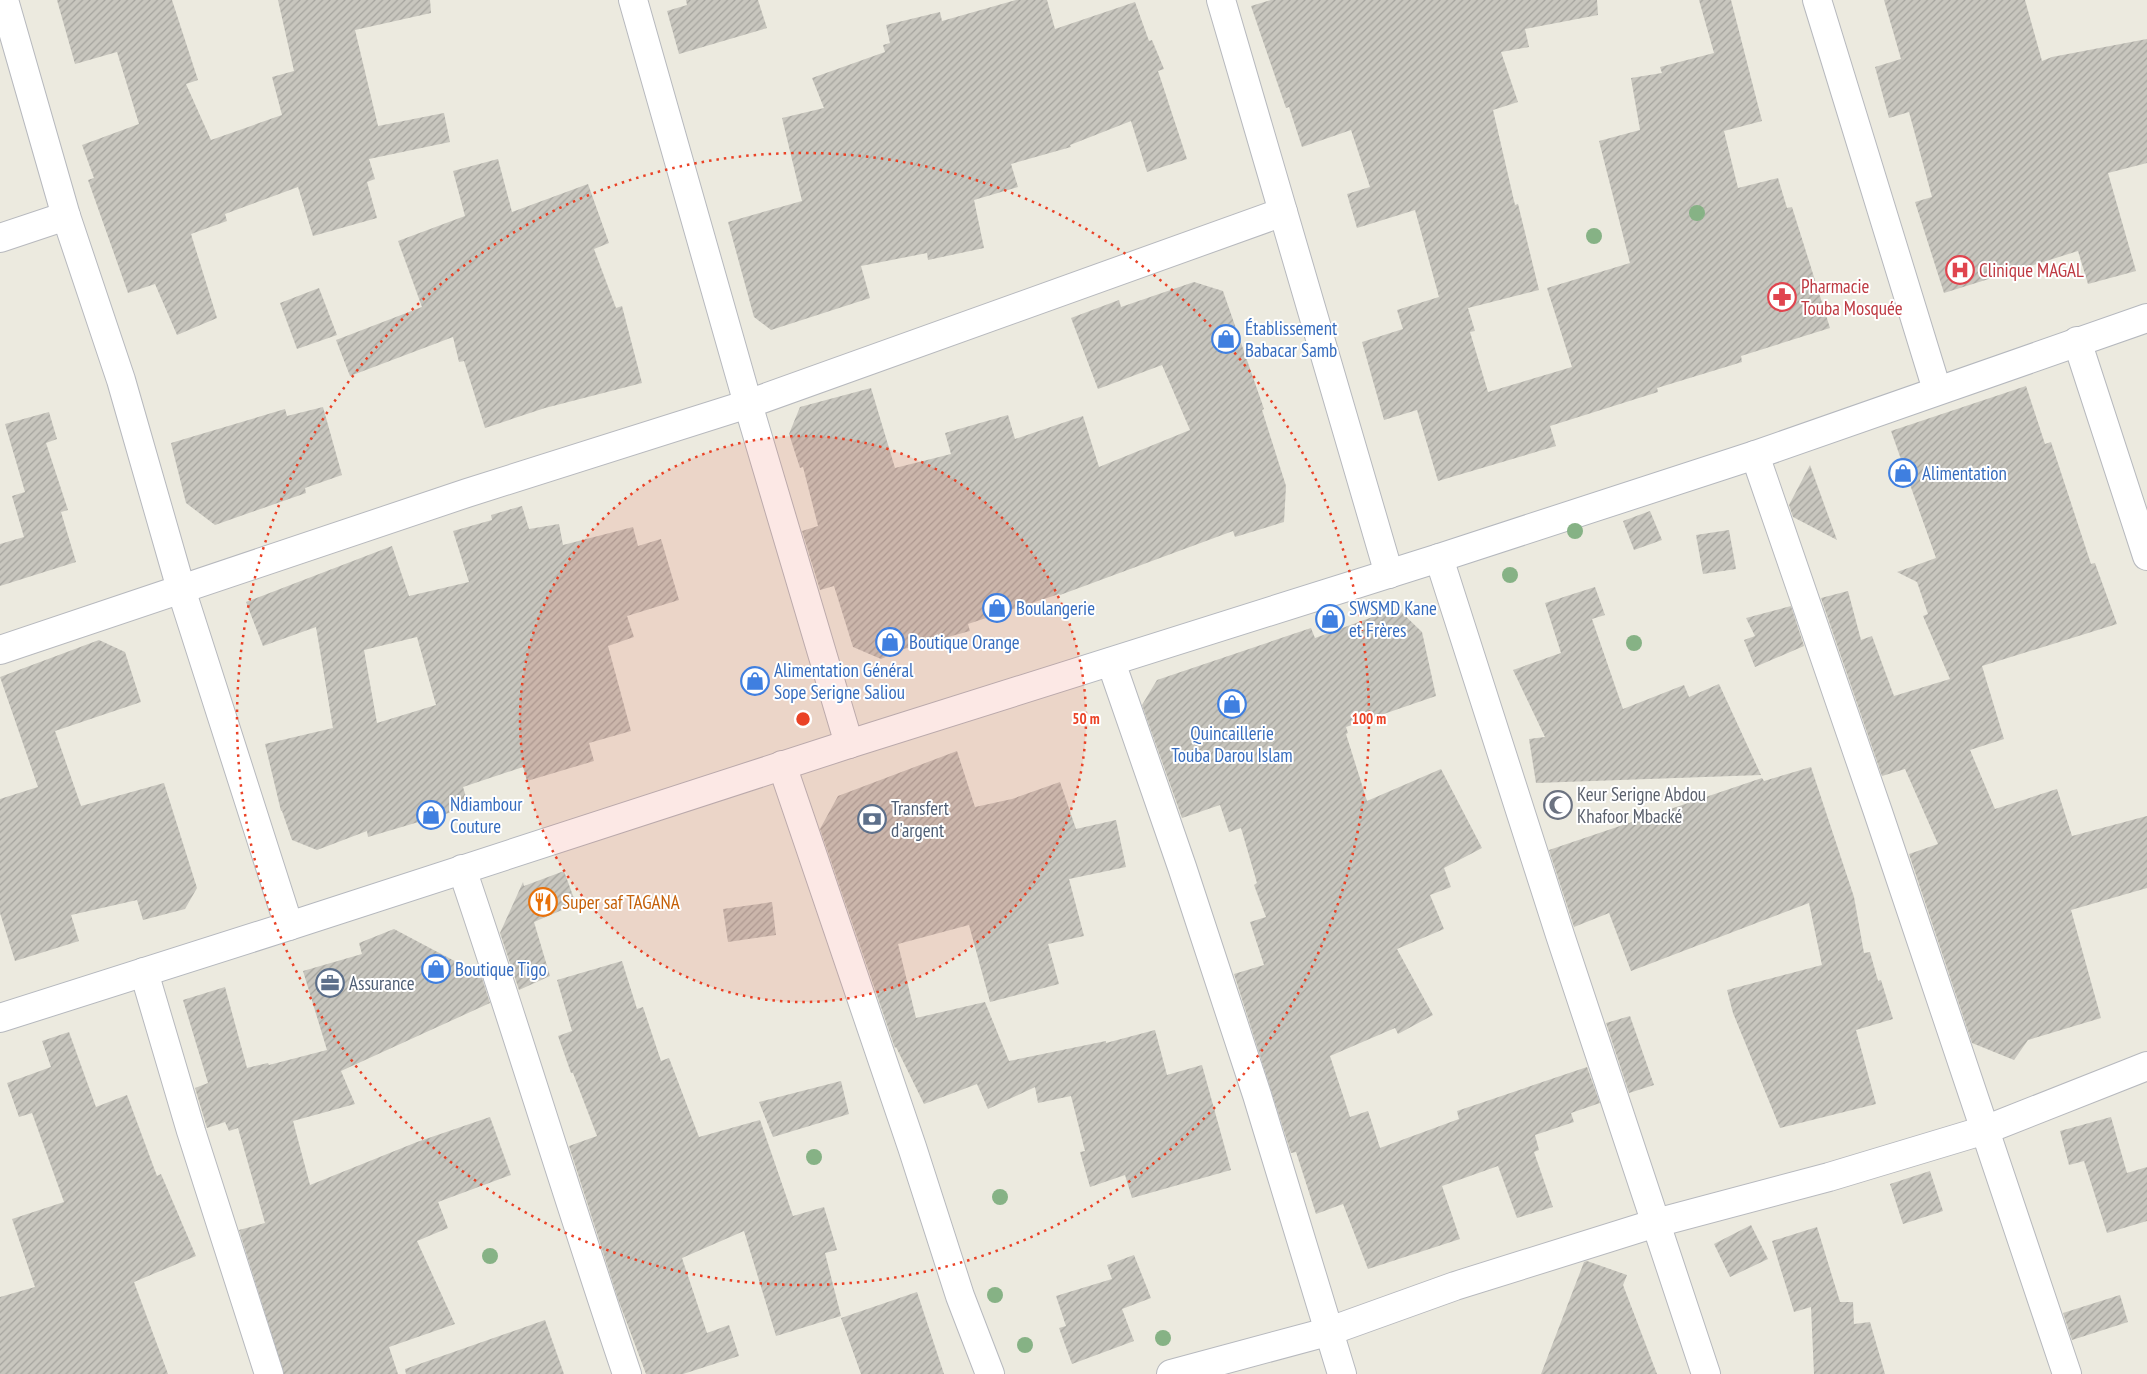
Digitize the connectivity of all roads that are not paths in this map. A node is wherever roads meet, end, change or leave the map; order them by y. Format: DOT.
graph roads {
  1 [pos="4,0"];
  2 [pos="633,0"];
  3 [pos="1221,0"];
  4 [pos="1817,0"];
  5 [pos="1283,212"];
  6 [pos="66,216"];
  7 [pos="0,238"];
  8 [pos="2147,318"];
  9 [pos="2077,341"];
  10 [pos="1937,390"];
  11 [pos="748,404"];
  12 [pos="1755,455"];
  13 [pos="2147,556"];
  14 [pos="1439,558"];
  15 [pos="1390,574"];
  16 [pos="181,589"];
  17 [pos="0,650"];
  18 [pos="1111,662"];
  19 [pos="849,744"];
  20 [pos="782,765"];
  21 [pos="462,869"];
  22 [pos="290,926"];
  23 [pos="144,972"];
  24 [pos="0,1018"];
  25 [pos="2147,1066"];
  26 [pos="1985,1130"];
  27 [pos="1656,1222"];
  28 [pos="1327,1332"];
  29 [pos="269,1374"];
  30 [pos="627,1374"];
  31 [pos="990,1374"];
  32 [pos="1171,1374"];
  33 [pos="1342,1374"];
  34 [pos="1706,1374"];
  35 [pos="2067,1374"];
  1 -- 6 [label="street"];
  2 -- 11 [label="street"];
  3 -- 5 [label="street"];
  4 -- 10 [label="street"];
  5 -- 11 [label="street"];
  5 -- 15 [label="street"];
  6 -- 7 [label="street"];
  6 -- 16 [label="street"];
  8 -- 9 [label="street"];
  9 -- 10 [label="street"];
  9 -- 13 [label="street"];
  10 -- 12 [label="street"];
  11 -- 16 [label="street"];
  11 -- 19 [label="street"];
  12 -- 14 [label="street"];
  12 -- 26 [label="street"];
  14 -- 15 [label="street"];
  14 -- 27 [label="street"];
  15 -- 18 [label="street"];
  16 -- 17 [label="street"];
  16 -- 22 [label="street"];
  18 -- 19 [label="street"];
  18 -- 28 [label="street"];
  19 -- 20 [label="street"];
  20 -- 21 [label="street"];
  20 -- 31 [label="street"];
  21 -- 22 [label="street"];
  21 -- 30 [label="street"];
  22 -- 23 [label="street"];
  23 -- 24 [label="street"];
  23 -- 29 [label="street"];
  25 -- 26 [label="street"];
  26 -- 27 [label="street"];
  26 -- 35 [label="street"];
  27 -- 28 [label="street"];
  27 -- 34 [label="street"];
  28 -- 32 [label="street"];
  28 -- 33 [label="street"];
}
